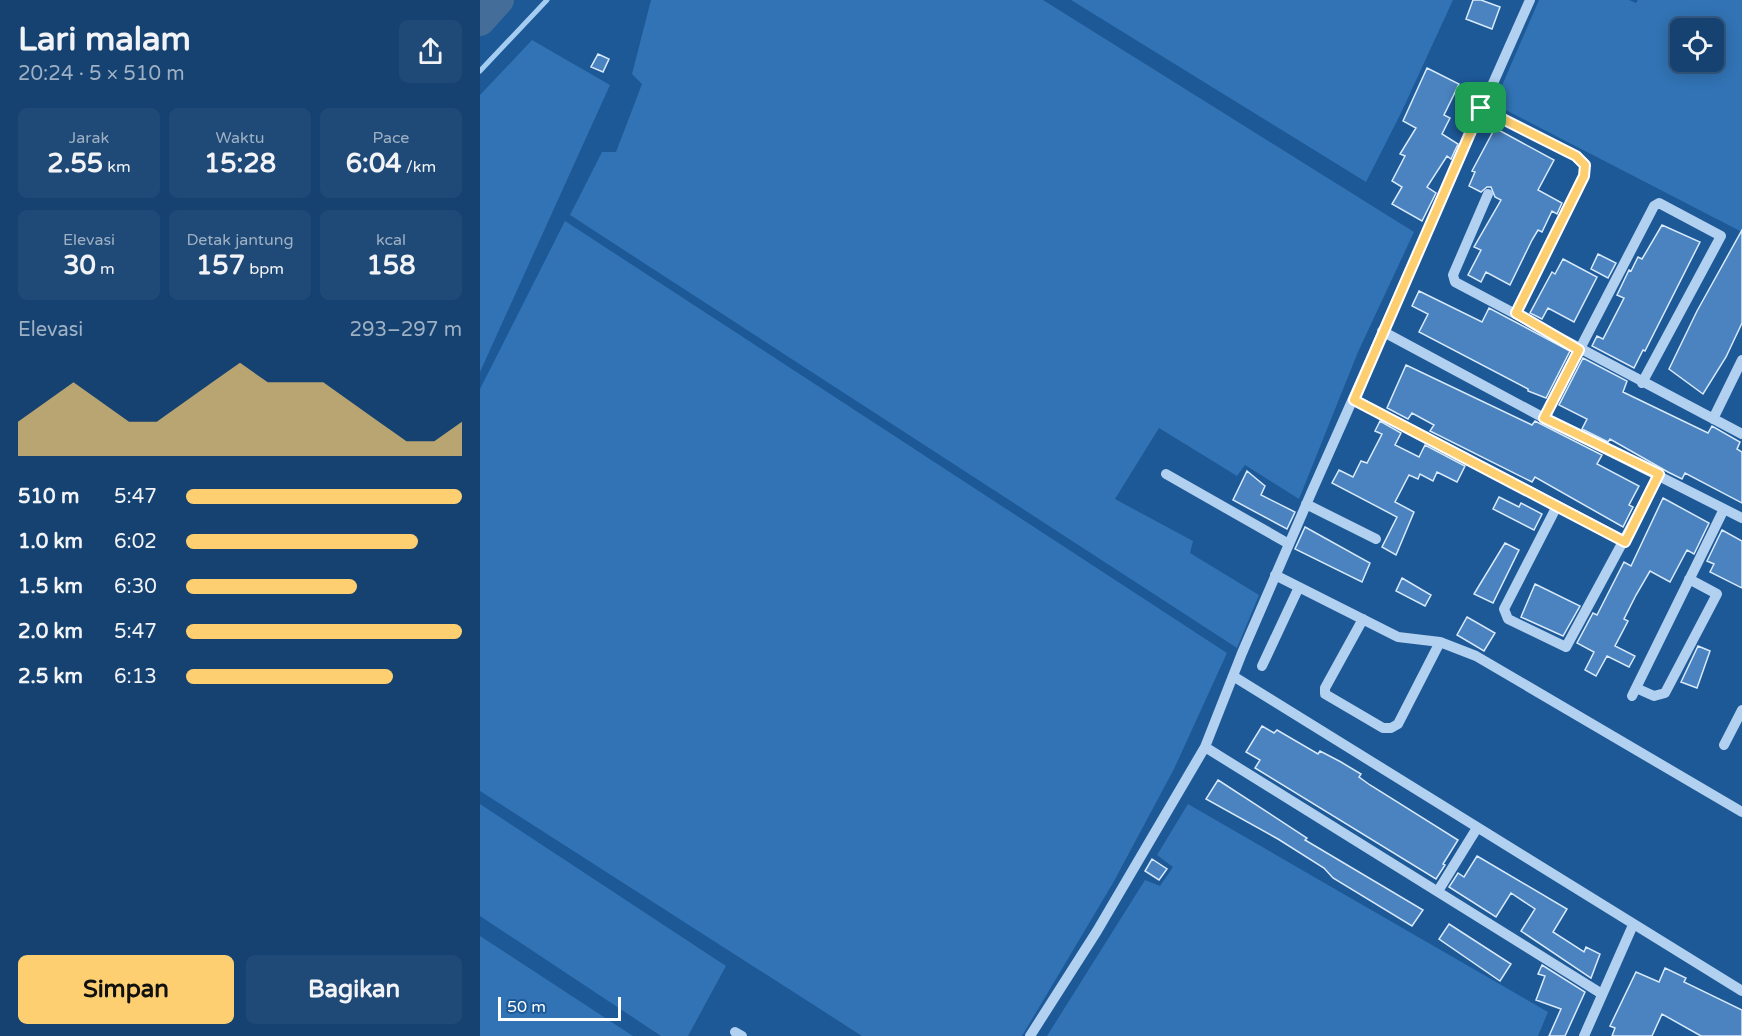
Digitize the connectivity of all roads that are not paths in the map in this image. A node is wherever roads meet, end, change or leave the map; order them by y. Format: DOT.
graph roads {
  1 [pos="1530,0"];
  2 [pos="1481,108"];
  3 [pos="1488,194"];
  4 [pos="1516,313"];
  5 [pos="1382,331"];
  6 [pos="1579,350"];
  7 [pos="1742,360"];
  8 [pos="1642,384"];
  9 [pos="1354,400"];
  10 [pos="1544,418"];
  11 [pos="1713,419"];
  12 [pos="1742,434"];
  13 [pos="1166,474"];
  14 [pos="1659,474"];
  15 [pos="1306,504"];
  16 [pos="1557,506"];
  17 [pos="1724,509"];
  18 [pos="1742,518"];
  19 [pos="1376,539"];
  20 [pos="1625,542"];
  21 [pos="1289,544"];
  22 [pos="1275,575"];
  23 [pos="1689,579"];
  24 [pos="1299,587"];
  25 [pos="1363,619"];
  26 [pos="1440,642"];
  27 [pos="1262,666"];
  28 [pos="1233,676"];
  29 [pos="1742,710"];
  30 [pos="1724,745"];
  31 [pos="1204,747"];
  32 [pos="1742,812"];
  33 [pos="1477,828"];
  34 [pos="1438,891"];
  35 [pos="1633,925"];
  36 [pos="1742,991"];
  37 [pos="1602,994"];
  38 [pos="1030,1036"];
  39 [pos="1584,1036"];
  1 -- 2 [label="street"];
  2 -- 4 [label="street"];
  2 -- 5 [label="street"];
  3 -- 4 [label="street"];
  4 -- 6 [label="street"];
  5 -- 9 [label="street"];
  5 -- 10 [label="street"];
  6 -- 8 [label="street"];
  6 -- 8 [label="street"];
  6 -- 10 [label="street"];
  7 -- 11 [label="street"];
  8 -- 11 [label="street"];
  9 -- 15 [label="street"];
  9 -- 16 [label="street"];
  10 -- 14 [label="street"];
  11 -- 12 [label="street"];
  13 -- 21 [label="street"];
  14 -- 17 [label="street"];
  14 -- 20 [label="street"];
  15 -- 19 [label="street"];
  15 -- 21 [label="street"];
  16 -- 20 [label="street"];
  16 -- 20 [label="street"];
  17 -- 18 [label="street"];
  17 -- 23 [label="street"];
  21 -- 22 [label="street"];
  22 -- 24 [label="street"];
  22 -- 28 [label="street"];
  23 -- 23 [label="street"];
  24 -- 25 [label="street"];
  24 -- 27 [label="street"];
  25 -- 26 [label="street"];
  25 -- 26 [label="street"];
  26 -- 32 [label="street"];
  28 -- 31 [label="street"];
  28 -- 33 [label="street"];
  29 -- 30 [label="street"];
  31 -- 34 [label="street"];
  31 -- 38 [label="street"];
  33 -- 34 [label="street"];
  33 -- 35 [label="street"];
  34 -- 37 [label="street"];
  35 -- 36 [label="street"];
  35 -- 37 [label="street"];
  37 -- 39 [label="street"];
}
